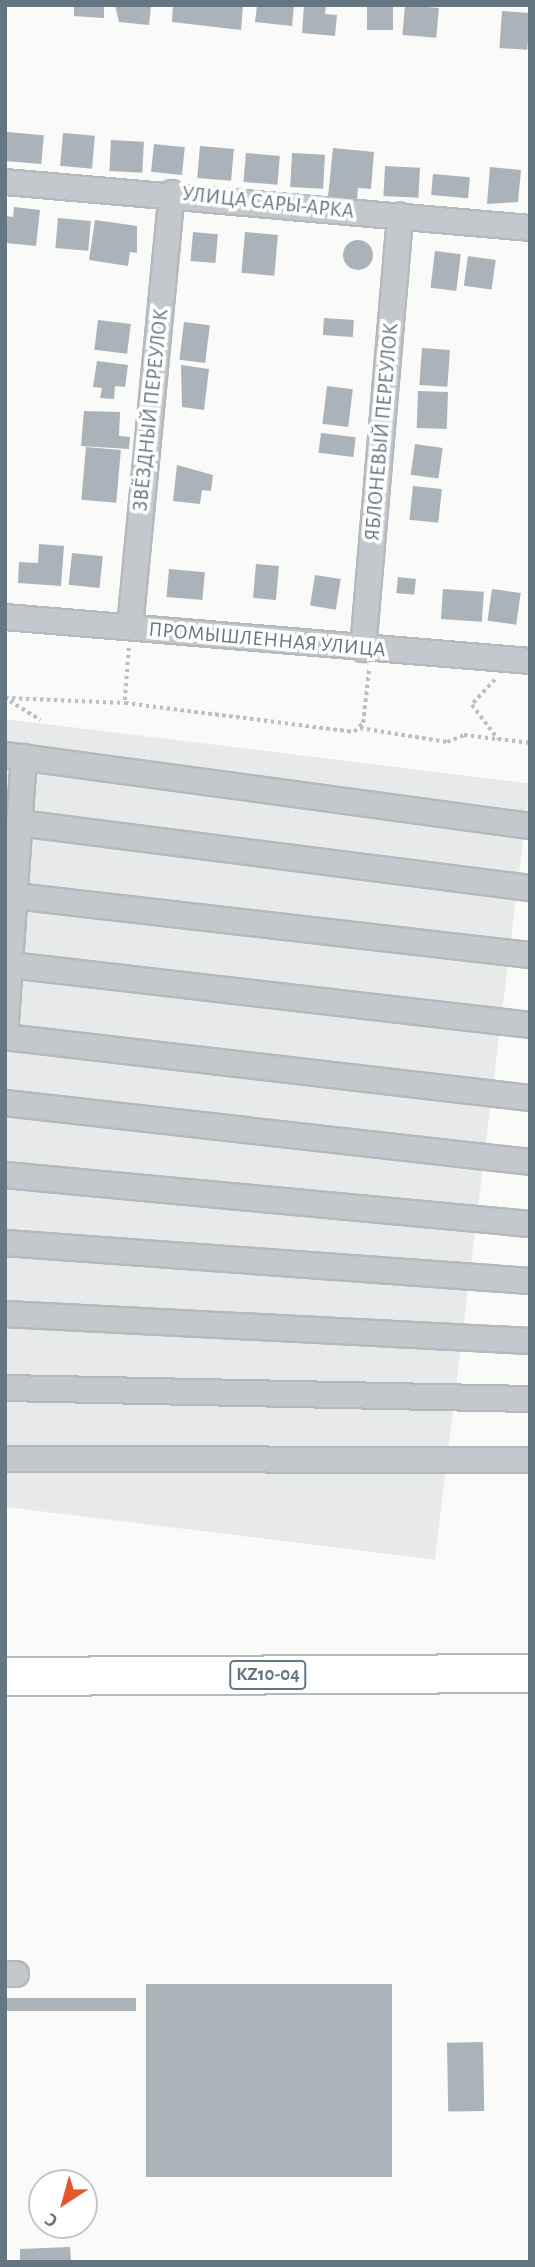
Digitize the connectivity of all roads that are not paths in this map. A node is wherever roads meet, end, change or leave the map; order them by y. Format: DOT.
graph roads {
  1 [pos="5,183"];
  2 [pos="172,193"];
  3 [pos="400,216"];
  4 [pos="530,228"];
  5 [pos="5,617"];
  6 [pos="130,627"];
  7 [pos="367,649"];
  8 [pos="525,661"];
  9 [pos="15,756"];
  10 [pos="19,823"];
  11 [pos="530,826"];
  12 [pos="530,888"];
  13 [pos="15,895"];
  14 [pos="530,955"];
  15 [pos="10,965"];
  16 [pos="530,1025"];
  17 [pos="5,1036"];
  18 [pos="530,1098"];
  19 [pos="5,1103"];
  20 [pos="530,1162"];
  21 [pos="5,1175"];
  22 [pos="530,1224"];
  23 [pos="5,1243"];
  24 [pos="530,1281"];
  25 [pos="5,1314"];
  26 [pos="530,1341"];
  27 [pos="5,1388"];
  28 [pos="530,1399"];
  29 [pos="5,1459"];
  30 [pos="530,1460"];
  31 [pos="530,1673"];
  32 [pos="5,1676"];
  1 -- 2 [label="lane, УЛИЦА САРЫ-АРКА"];
  2 -- 3 [label="lane, УЛИЦА САРЫ-АРКА"];
  2 -- 6 [label="lane, ЗВЁЗДНЫЙ ПЕРЕУЛОК"];
  3 -- 4 [label="lane, УЛИЦА САРЫ-АРКА"];
  3 -- 7 [label="lane, ЯБЛОНЕВЫЙ ПЕРЕУЛОК"];
  5 -- 6 [label="lane, ПРОМЫШЛЕННАЯ УЛИЦА"];
  6 -- 7 [label="lane, ПРОМЫШЛЕННАЯ УЛИЦА"];
  7 -- 8 [label="lane, ПРОМЫШЛЕННАЯ УЛИЦА"];
  9 -- 10 [label="lane"];
  9 -- 11 [label="lane"];
  10 -- 12 [label="lane"];
  10 -- 13 [label="lane"];
  13 -- 14 [label="lane"];
  13 -- 15 [label="lane"];
  15 -- 16 [label="lane"];
  15 -- 17 [label="lane"];
  17 -- 18 [label="lane"];
  19 -- 20 [label="lane"];
  21 -- 22 [label="lane"];
  23 -- 24 [label="lane"];
  25 -- 26 [label="lane"];
  27 -- 28 [label="lane"];
  29 -- 30 [label="lane"];
  31 -- 32 [label="highway, KZ10-04"];
}
